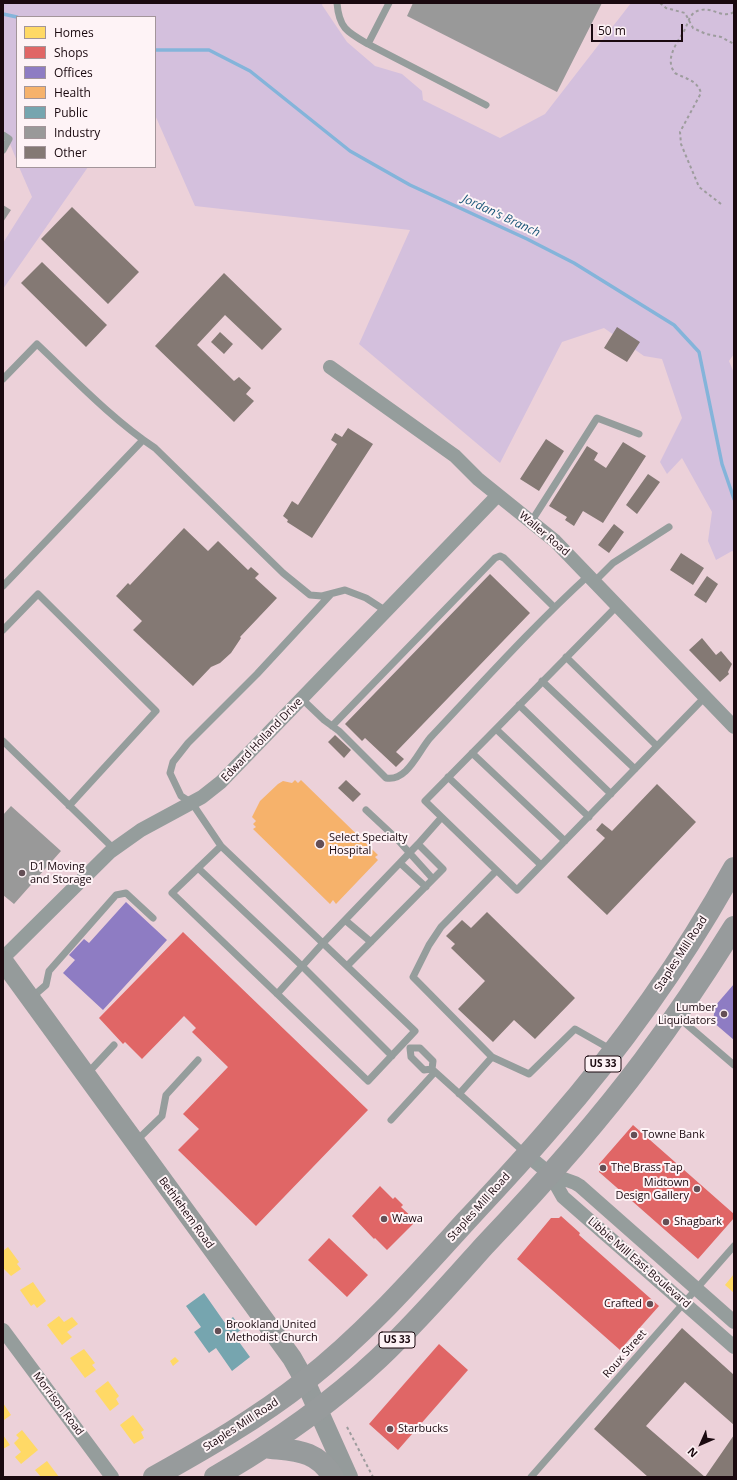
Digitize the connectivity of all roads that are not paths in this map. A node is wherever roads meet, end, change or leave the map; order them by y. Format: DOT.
graph roads {
  1 [pos="337,3"];
  2 [pos="389,3"];
  3 [pos="368,44"];
  4 [pos="486,105"];
  5 [pos="3,135"];
  6 [pos="3,150"];
  7 [pos="330,367"];
  8 [pos="3,379"];
  9 [pos="639,434"];
  10 [pos="143,440"];
  11 [pos="498,496"];
  12 [pos="531,522"];
  13 [pos="668,527"];
  14 [pos="592,578"];
  15 [pos="3,586"];
  16 [pos="331,594"];
  17 [pos="618,605"];
  18 [pos="554,607"];
  19 [pos="386,611"];
  20 [pos="3,630"];
  21 [pos="566,657"];
  22 [pos="542,681"];
  23 [pos="705,697"];
  24 [pos="302,699"];
  25 [pos="519,705"];
  26 [pos="332,726"];
  27 [pos="734,728"];
  28 [pos="496,729"];
  29 [pos="3,741"];
  30 [pos="657,746"];
  31 [pos="472,753"];
  32 [pos="635,769"];
  33 [pos="448,778"];
  34 [pos="611,794"];
  35 [pos="192,803"];
  36 [pos="69,806"];
  37 [pos="366,810"];
  38 [pos="589,817"];
  39 [pos="441,818"];
  40 [pos="566,841"];
  41 [pos="418,844"];
  42 [pos="221,846"];
  43 [pos="114,849"];
  44 [pos="409,854"];
  45 [pos="400,863"];
  46 [pos="542,865"];
  47 [pos="198,868"];
  48 [pos="734,868"];
  49 [pos="496,871"];
  50 [pos="433,879"];
  51 [pos="426,887"];
  52 [pos="153,918"];
  53 [pos="345,920"];
  54 [pos="734,927"];
  55 [pos="371,942"];
  56 [pos="323,943"];
  57 [pos="3,959"];
  58 [pos="302,966"];
  59 [pos="347,966"];
  60 [pos="276,994"];
  61 [pos="30,998"];
  62 [pos="676,1015"];
  63 [pos="404,1043"];
  64 [pos="114,1045"];
  65 [pos="410,1048"];
  66 [pos="613,1051"];
  67 [pos="392,1056"];
  68 [pos="492,1057"];
  69 [pos="198,1060"];
  70 [pos="734,1065"];
  71 [pos="434,1071"];
  72 [pos="86,1075"];
  73 [pos="459,1094"];
  74 [pos="391,1120"];
  75 [pos="135,1142"];
  76 [pos="527,1155"];
  77 [pos="550,1174"];
  78 [pos="734,1246"];
  79 [pos="697,1289"];
  80 [pos="684,1303"];
  81 [pos="734,1322"];
  82 [pos="3,1330"];
  83 [pos="734,1347"];
  84 [pos="305,1382"];
  85 [pos="318,1410"];
  86 [pos="264,1448"];
  87 [pos="112,1477"];
  88 [pos="154,1477"];
  89 [pos="215,1477"];
  90 [pos="333,1477"];
  91 [pos="348,1477"];
  92 [pos="531,1477"];
  1 -- 3 [label="lane"];
  2 -- 3 [label="lane"];
  3 -- 4 [label="lane"];
  5 -- 6 [label="lane"];
  7 -- 11 [label="street, Waller Road"];
  8 -- 10 [label="lane"];
  9 -- 12 [label="lane"];
  10 -- 15 [label="lane"];
  10 -- 16 [label="lane"];
  11 -- 12 [label="street, Waller Road"];
  11 -- 19 [label="street, Edward Holland Drive"];
  12 -- 14 [label="street, Waller Road"];
  13 -- 14 [label="lane"];
  14 -- 17 [label="street, Waller Road"];
  14 -- 18 [label="lane"];
  16 -- 19 [label="lane"];
  16 -- 35 [label="lane"];
  17 -- 21 [label="lane"];
  17 -- 23 [label="street, Waller Road"];
  18 -- 26 [label="lane"];
  18 -- 26 [label="lane"];
  19 -- 24 [label="street, Edward Holland Drive"];
  20 -- 36 [label="lane"];
  21 -- 22 [label="lane"];
  21 -- 30 [label="lane"];
  22 -- 25 [label="lane"];
  22 -- 32 [label="lane"];
  23 -- 27 [label="street, Waller Road"];
  23 -- 30 [label="lane"];
  24 -- 26 [label="lane"];
  24 -- 35 [label="street, Edward Holland Drive"];
  25 -- 28 [label="lane"];
  25 -- 34 [label="lane"];
  28 -- 31 [label="lane"];
  28 -- 38 [label="lane"];
  29 -- 36 [label="lane"];
  30 -- 32 [label="lane"];
  31 -- 33 [label="lane"];
  31 -- 40 [label="lane"];
  32 -- 34 [label="lane"];
  33 -- 39 [label="lane"];
  33 -- 46 [label="lane"];
  34 -- 38 [label="lane"];
  35 -- 42 [label="lane"];
  35 -- 43 [label="street, Edward Holland Drive"];
  36 -- 43 [label="lane"];
  37 -- 44 [label="lane"];
  38 -- 40 [label="lane"];
  39 -- 41 [label="lane"];
  39 -- 49 [label="lane"];
  40 -- 46 [label="lane"];
  41 -- 44 [label="lane"];
  41 -- 50 [label="lane"];
  42 -- 47 [label="lane"];
  42 -- 56 [label="lane"];
  43 -- 57 [label="street, Edward Holland Drive"];
  44 -- 45 [label="lane"];
  44 -- 50 [label="lane"];
  45 -- 51 [label="lane"];
  45 -- 53 [label="lane"];
  46 -- 49 [label="lane"];
  47 -- 58 [label="lane"];
  47 -- 60 [label="lane"];
  48 -- 66 [label="main road, Staples Mill Road / US 33"];
  49 -- 68 [label="lane"];
  50 -- 51 [label="lane"];
  51 -- 55 [label="lane"];
  52 -- 61 [label="lane"];
  53 -- 55 [label="lane"];
  53 -- 56 [label="lane"];
  54 -- 62 [label="main road, US 33"];
  55 -- 59 [label="lane"];
  56 -- 58 [label="lane"];
  56 -- 59 [label="lane"];
  57 -- 61 [label="street, Bethlehem Road"];
  58 -- 60 [label="lane"];
  58 -- 67 [label="lane"];
  59 -- 63 [label="lane"];
  60 -- 67 [label="lane"];
  61 -- 72 [label="street, Bethlehem Road"];
  62 -- 70 [label="lane"];
  62 -- 77 [label="main road, US 33"];
  63 -- 65 [label="lane"];
  63 -- 67 [label="lane"];
  64 -- 72 [label="lane"];
  65 -- 71 [label="lane"];
  65 -- 71 [label="lane"];
  66 -- 68 [label="lane"];
  66 -- 76 [label="main road, Staples Mill Road / US 33"];
  68 -- 73 [label="lane"];
  69 -- 75 [label="lane"];
  71 -- 73 [label="lane"];
  71 -- 74 [label="lane"];
  72 -- 75 [label="street, Bethlehem Road"];
  73 -- 76 [label="lane"];
  75 -- 84 [label="street, Bethlehem Road"];
  76 -- 77 [label="street, Libbie Mill East Boulevard"];
  76 -- 84 [label="main road, Staples Mill Road / US 33"];
  77 -- 79 [label="street, Libbie Mill East Boulevard"];
  77 -- 80 [label="street, Libbie Mill East Boulevard"];
  77 -- 85 [label="main road, US 33"];
  78 -- 79 [label="lane, Roux Street"];
  79 -- 80 [label="lane, Roux Street"];
  79 -- 81 [label="street, Libbie Mill East Boulevard"];
  80 -- 83 [label="street, Libbie Mill East Boulevard"];
  80 -- 92 [label="lane, Roux Street"];
  82 -- 87 [label="street, Morrison Road"];
  84 -- 85 [label="street, Bethlehem Road"];
  84 -- 88 [label="main road, Staples Mill Road / US 33"];
  85 -- 86 [label="main road, US 33"];
  85 -- 91 [label="street, Bethlehem Road"];
  86 -- 89 [label="main road, US 33"];
  86 -- 90 [label="main road"];
}
